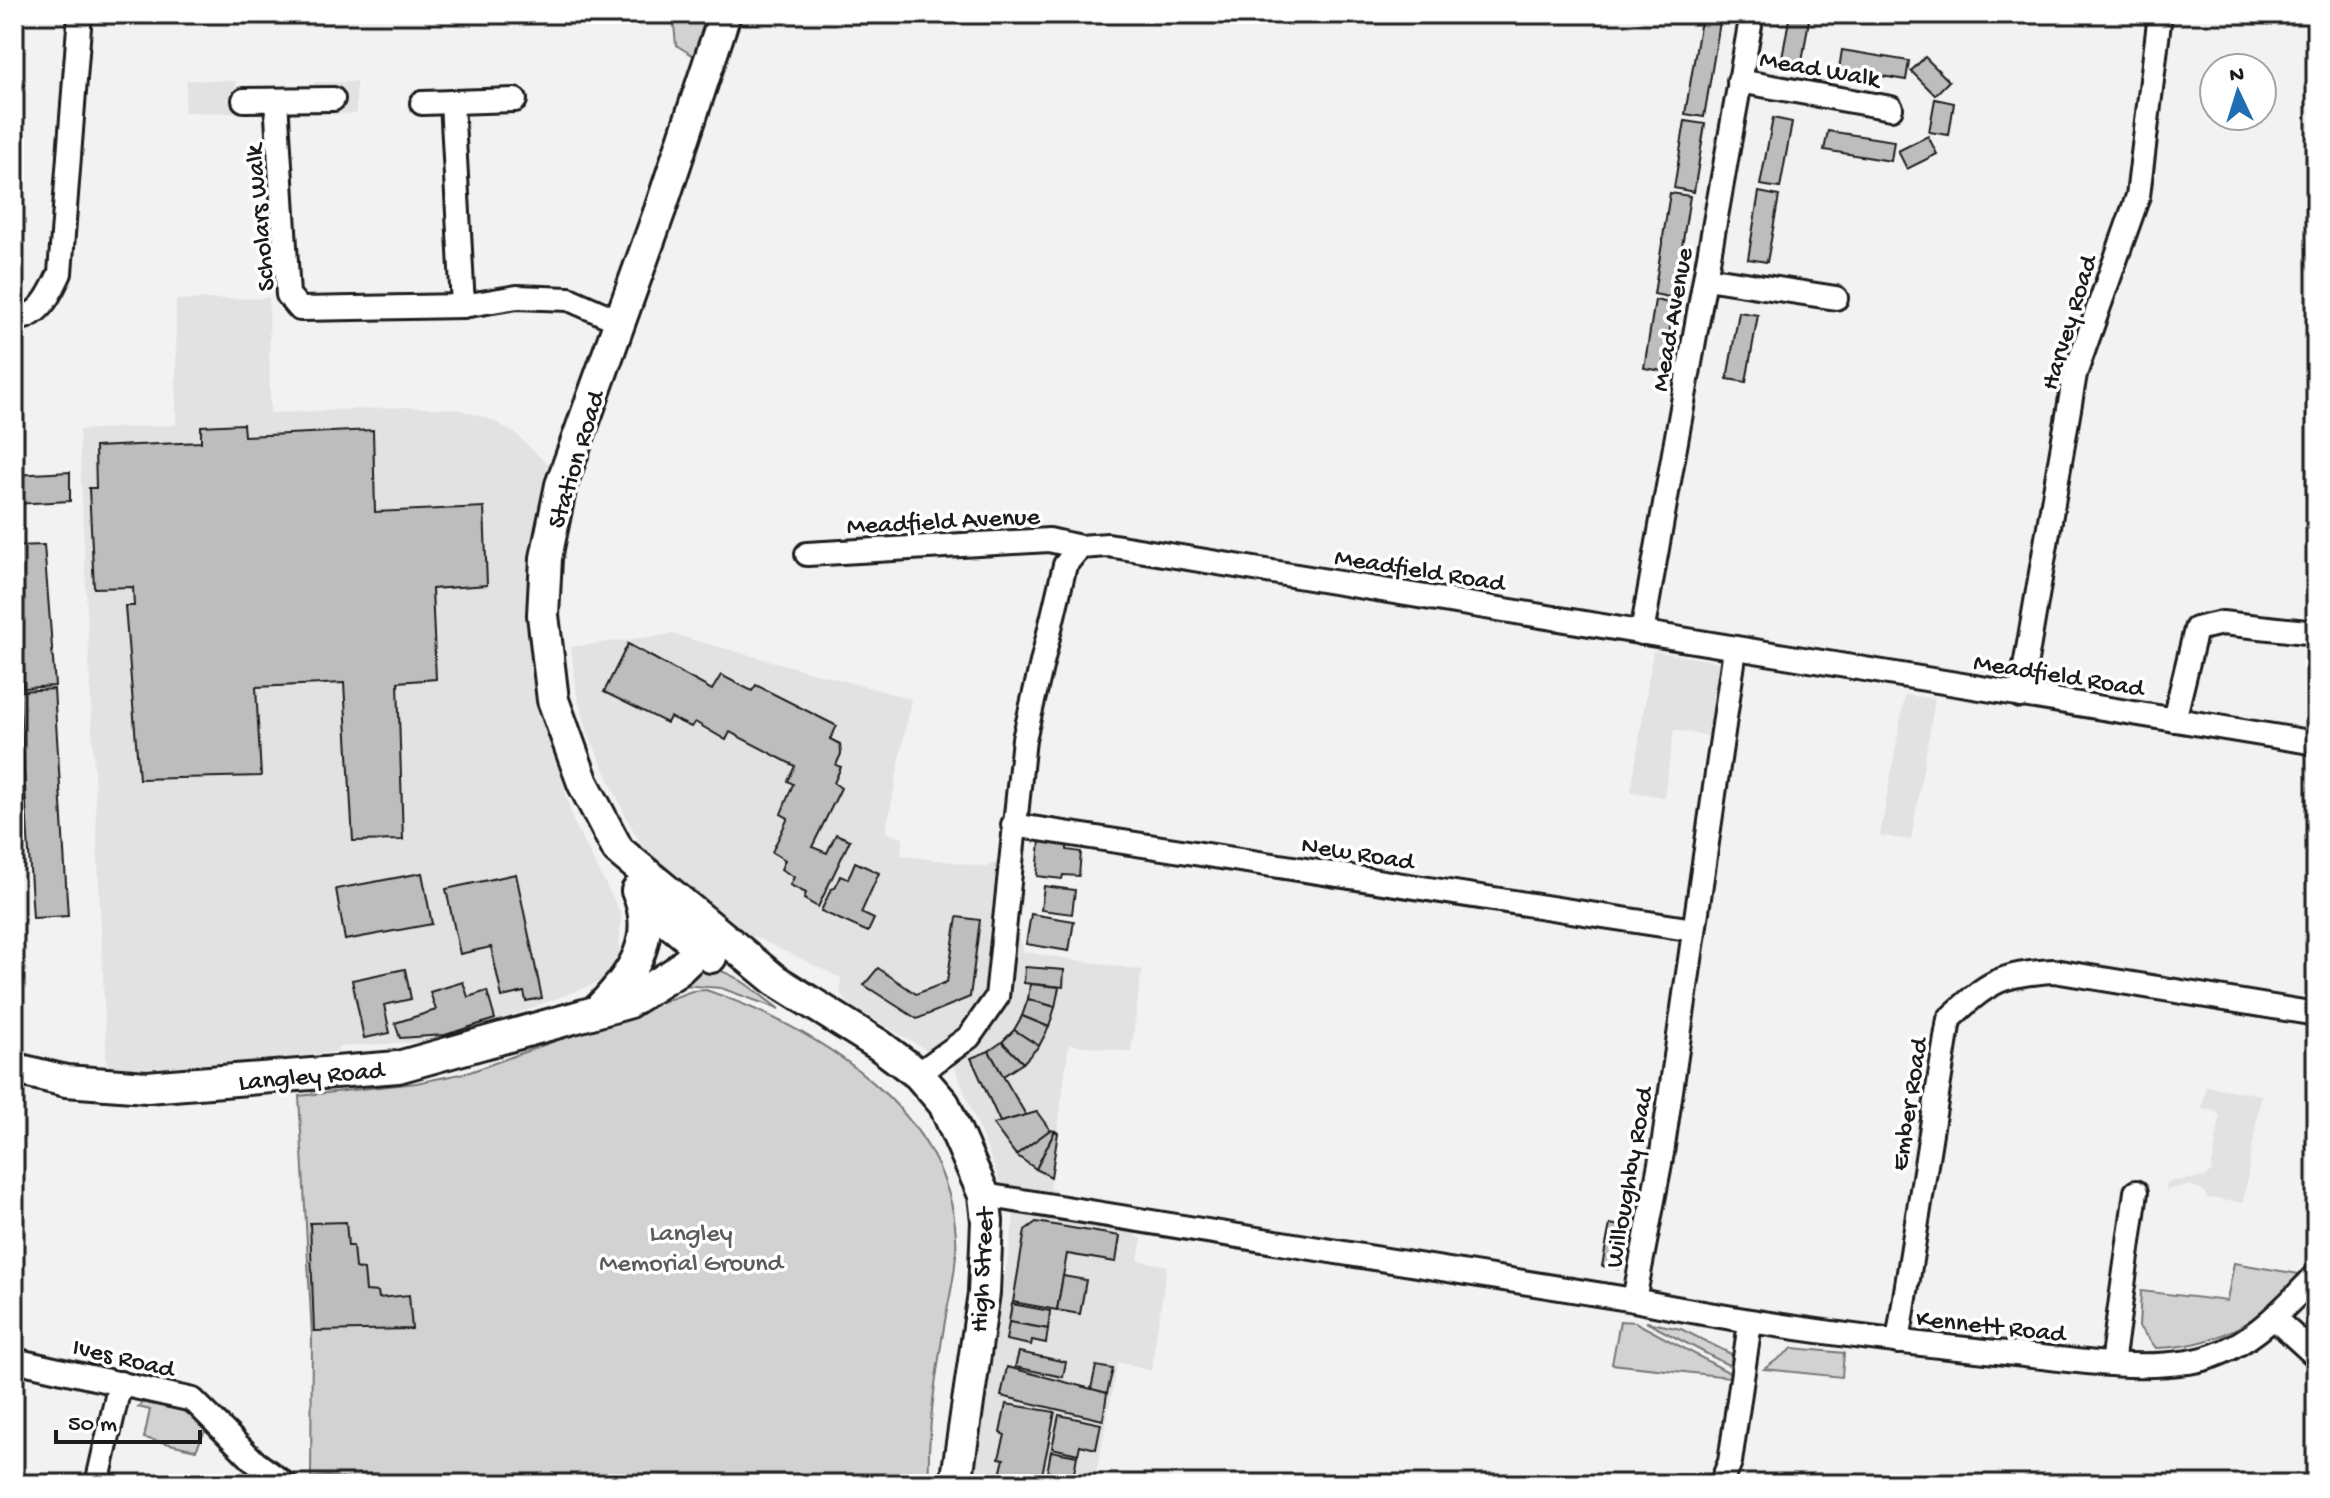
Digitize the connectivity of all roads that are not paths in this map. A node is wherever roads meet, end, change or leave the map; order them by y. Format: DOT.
graph roads {
  1 [pos="80,14"];
  2 [pos="725,14"];
  3 [pos="1752,14"];
  4 [pos="2160,14"];
  5 [pos="1739,81"];
  6 [pos="333,99"];
  7 [pos="244,100"];
  8 [pos="276,100"];
  9 [pos="515,100"];
  10 [pos="452,102"];
  11 [pos="422,103"];
  12 [pos="1891,108"];
  13 [pos="1706,278"];
  14 [pos="1836,298"];
  15 [pos="463,306"];
  16 [pos="14,319"];
  17 [pos="619,321"];
  18 [pos="1080,547"];
  19 [pos="807,554"];
  20 [pos="1642,633"];
  21 [pos="2316,633"];
  22 [pos="1735,649"];
  23 [pos="2020,696"];
  24 [pos="2174,720"];
  25 [pos="2316,743"];
  26 [pos="1013,825"];
  27 [pos="618,850"];
  28 [pos="641,899"];
  29 [pos="1694,930"];
  30 [pos="695,935"];
  31 [pos="599,1009"];
  32 [pos="2316,1014"];
  33 [pos="15,1068"];
  34 [pos="918,1074"];
  35 [pos="2136,1192"];
  36 [pos="984,1195"];
  37 [pos="2316,1275"];
  38 [pos="1634,1300"];
  39 [pos="2275,1319"];
  40 [pos="1750,1323"];
  41 [pos="1898,1342"];
  42 [pos="2316,1356"];
  43 [pos="14,1360"];
  44 [pos="2112,1364"];
  45 [pos="120,1383"];
  46 [pos="97,1484"];
  47 [pos="285,1484"];
  48 [pos="956,1484"];
  49 [pos="1721,1484"];
  1 -- 16 [label="street"];
  2 -- 17 [label="main road, Station Road"];
  3 -- 5 [label="street, Mead Avenue"];
  4 -- 23 [label="street, Harvey Road"];
  5 -- 12 [label="street, Mead Walk"];
  5 -- 13 [label="street, Mead Avenue"];
  6 -- 8 [label="street"];
  7 -- 8 [label="street"];
  8 -- 15 [label="street, Scholars Walk"];
  9 -- 10 [label="street"];
  10 -- 11 [label="street"];
  10 -- 15 [label="street"];
  13 -- 14 [label="street"];
  13 -- 20 [label="street, Mead Avenue"];
  15 -- 17 [label="street, Scholars Walk"];
  17 -- 27 [label="main road, Station Road"];
  18 -- 19 [label="street, Meadfield Avenue"];
  18 -- 20 [label="street, Meadfield Road"];
  18 -- 26 [label="street"];
  20 -- 22 [label="street, Meadfield Road"];
  21 -- 24 [label="street"];
  22 -- 23 [label="street, Meadfield Road"];
  22 -- 29 [label="street, Willoughby Road"];
  23 -- 24 [label="street, Meadfield Road"];
  24 -- 25 [label="street, Meadfield Road"];
  26 -- 29 [label="street, New Road"];
  26 -- 34 [label="street"];
  27 -- 28 [label="main road"];
  27 -- 30 [label="main road, Station Road"];
  28 -- 30 [label="main road"];
  28 -- 31 [label="main road"];
  29 -- 38 [label="street, Willoughby Road"];
  30 -- 31 [label="main road, Langley Road"];
  30 -- 34 [label="main road, High Street"];
  31 -- 33 [label="main road, Langley Road"];
  32 -- 41 [label="street, Ember Road"];
  34 -- 36 [label="main road, High Street"];
  35 -- 44 [label="street"];
  36 -- 38 [label="street, Willoughby Road"];
  36 -- 48 [label="main road, High Street"];
  37 -- 39 [label="street, Kennett Road"];
  38 -- 40 [label="street, Kennett Road"];
  39 -- 42 [label="street"];
  39 -- 44 [label="street, Kennett Road"];
  40 -- 41 [label="street, Kennett Road"];
  40 -- 49 [label="street"];
  41 -- 44 [label="street, Kennett Road"];
  43 -- 45 [label="street, Ives Road"];
  45 -- 46 [label="street"];
  45 -- 47 [label="street, Ives Road"];
}
